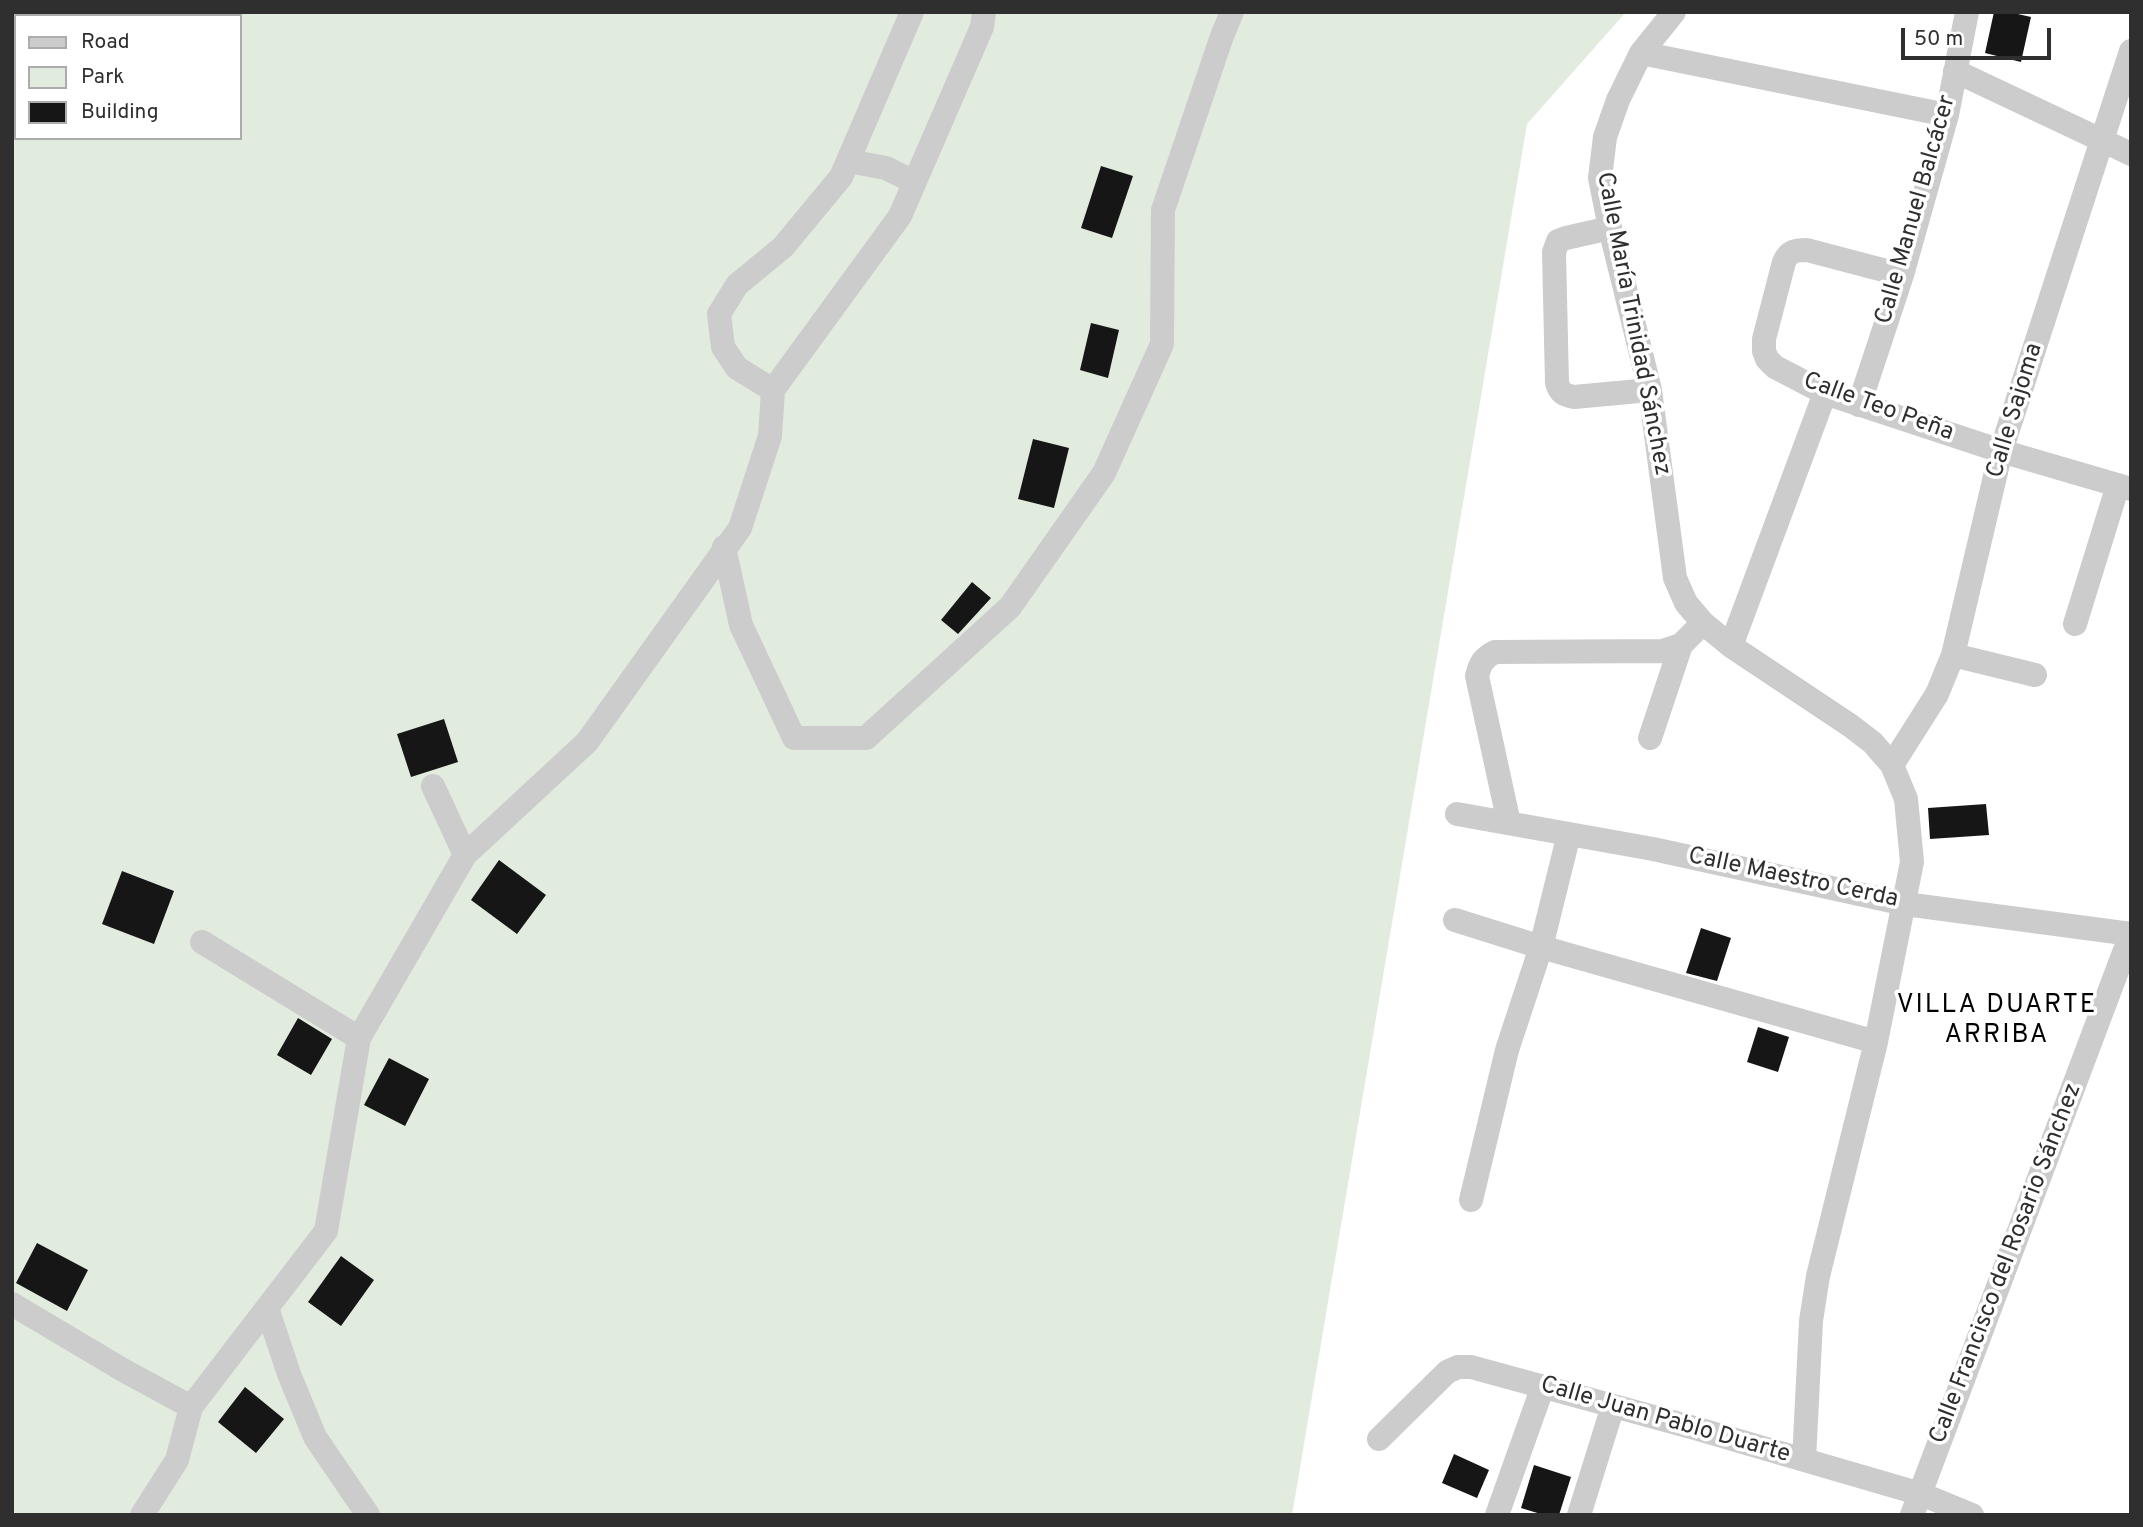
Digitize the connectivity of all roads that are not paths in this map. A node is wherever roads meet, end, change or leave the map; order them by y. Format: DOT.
graph roads {
  1 [pos="912,12"];
  2 [pos="984,12"];
  3 [pos="1232,12"];
  4 [pos="1674,12"];
  5 [pos="1967,12"];
  6 [pos="2131,51"];
  7 [pos="1641,53"];
  8 [pos="1955,71"];
  9 [pos="1947,115"];
  10 [pos="2103,139"];
  11 [pos="2131,154"];
  12 [pos="848,161"];
  13 [pos="914,182"];
  14 [pos="1610,228"];
  15 [pos="1902,275"];
  16 [pos="773,390"];
  17 [pos="1650,390"];
  18 [pos="1825,393"];
  19 [pos="1859,405"];
  20 [pos="2001,451"];
  21 [pos="2124,487"];
  22 [pos="724,547"];
  23 [pos="1703,623"];
  24 [pos="2075,624"];
  25 [pos="1681,645"];
  26 [pos="1731,646"];
  27 [pos="1953,655"];
  28 [pos="2035,675"];
  29 [pos="1650,738"];
  30 [pos="1892,765"];
  31 [pos="433,786"];
  32 [pos="1457,814"];
  33 [pos="1509,823"];
  34 [pos="1569,834"];
  35 [pos="465,855"];
  36 [pos="1905,904"];
  37 [pos="1455,920"];
  38 [pos="2131,934"];
  39 [pos="202,942"];
  40 [pos="1541,947"];
  41 [pos="359,1038"];
  42 [pos="1876,1042"];
  43 [pos="1471,1200"];
  44 [pos="12,1304"];
  45 [pos="267,1308"];
  46 [pos="1543,1386"];
  47 [pos="1613,1406"];
  48 [pos="191,1407"];
  49 [pos="1379,1439"];
  50 [pos="1804,1460"];
  51 [pos="1917,1504"];
  52 [pos="142,1515"];
  53 [pos="368,1515"];
  54 [pos="1497,1515"];
  55 [pos="1579,1515"];
  56 [pos="1972,1515"];
  1 -- 12 [label="street"];
  2 -- 13 [label="street"];
  3 -- 22 [label="street"];
  4 -- 7 [label="street, Calle María Trinidad Sánchez"];
  5 -- 8 [label="street, Calle Manuel Balcácer"];
  6 -- 10 [label="street, Calle Sajoma"];
  7 -- 9 [label="street"];
  7 -- 14 [label="street, Calle María Trinidad Sánchez"];
  8 -- 9 [label="street, Calle Manuel Balcácer"];
  8 -- 10 [label="street"];
  9 -- 15 [label="street, Calle Manuel Balcácer"];
  10 -- 11 [label="street"];
  10 -- 20 [label="street, Calle Sajoma"];
  12 -- 13 [label="street"];
  12 -- 16 [label="street"];
  13 -- 16 [label="street"];
  14 -- 17 [label="street, Calle María Trinidad Sánchez"];
  14 -- 17 [label="street"];
  15 -- 18 [label="street, Calle Teo Peña"];
  15 -- 19 [label="street, Calle Manuel Balcácer"];
  16 -- 22 [label="street"];
  17 -- 23 [label="street, Calle María Trinidad Sánchez"];
  18 -- 19 [label="street, Calle Teo Peña"];
  18 -- 26 [label="street"];
  19 -- 20 [label="street, Calle Teo Peña"];
  20 -- 21 [label="street, Calle Teo Peña"];
  20 -- 27 [label="street, Calle Sajoma"];
  21 -- 24 [label="street"];
  22 -- 35 [label="street"];
  23 -- 25 [label="street"];
  23 -- 26 [label="street, Calle María Trinidad Sánchez"];
  25 -- 29 [label="street"];
  25 -- 33 [label="street"];
  26 -- 30 [label="street, Calle María Trinidad Sánchez"];
  27 -- 28 [label="street"];
  27 -- 30 [label="street, Calle Sajoma"];
  30 -- 36 [label="street, Calle María Trinidad Sánchez"];
  31 -- 35 [label="street"];
  32 -- 33 [label="street, Calle Maestro Cerda"];
  33 -- 34 [label="street, Calle Maestro Cerda"];
  34 -- 36 [label="street, Calle Maestro Cerda"];
  34 -- 40 [label="street"];
  35 -- 41 [label="street"];
  36 -- 38 [label="street, Calle Maestro Cerda"];
  36 -- 42 [label="street, Calle María Trinidad Sánchez"];
  37 -- 40 [label="street"];
  38 -- 51 [label="street, Calle Francisco del Rosario Sánchez"];
  39 -- 41 [label="street"];
  40 -- 42 [label="street"];
  40 -- 43 [label="street"];
  41 -- 45 [label="street"];
  42 -- 50 [label="street, Calle María Trinidad Sánchez"];
  44 -- 48 [label="street"];
  45 -- 48 [label="street"];
  45 -- 53 [label="street"];
  46 -- 47 [label="street, Calle Juan Pablo Duarte"];
  46 -- 49 [label="street, Calle Juan Pablo Duarte"];
  46 -- 54 [label="street"];
  47 -- 50 [label="street, Calle Juan Pablo Duarte"];
  47 -- 55 [label="street"];
  48 -- 52 [label="street"];
  50 -- 51 [label="street, Calle Juan Pablo Duarte"];
  51 -- 56 [label="street, Calle Juan Pablo Duarte"];
}
